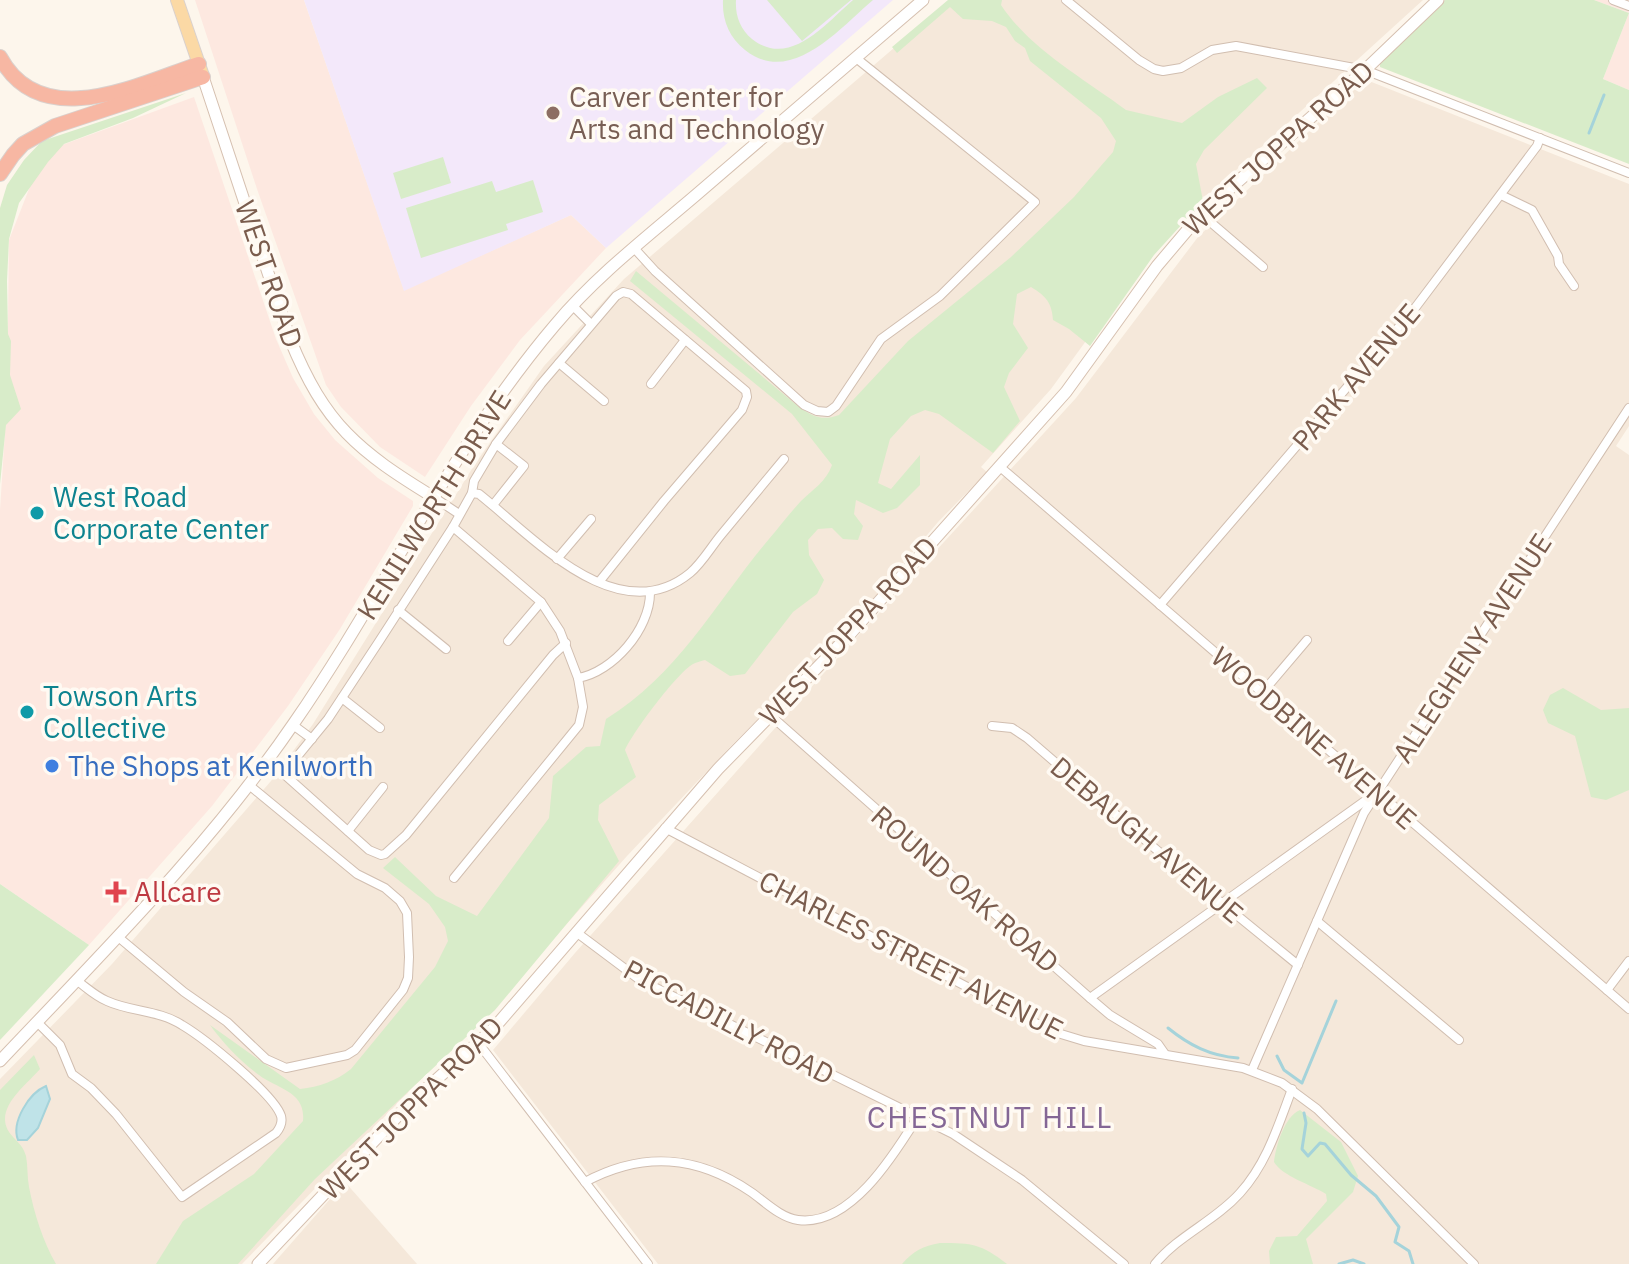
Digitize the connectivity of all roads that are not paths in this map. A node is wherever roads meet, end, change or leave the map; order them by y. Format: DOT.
graph roads {
  1 [pos="177,0"];
  2 [pos="923,0"];
  3 [pos="1066,0"];
  4 [pos="1438,0"];
  5 [pos="1613,0"];
  6 [pos="1629,6"];
  7 [pos="0,57"];
  8 [pos="856,58"];
  9 [pos="201,70"];
  10 [pos="1365,70"];
  11 [pos="1540,138"];
  12 [pos="1629,173"];
  13 [pos="0,174"];
  14 [pos="1501,195"];
  15 [pos="1201,214"];
  16 [pos="634,248"];
  17 [pos="1263,267"];
  18 [pos="1574,286"];
  19 [pos="572,305"];
  20 [pos="591,324"];
  21 [pos="685,340"];
  22 [pos="559,363"];
  23 [pos="651,384"];
  24 [pos="604,401"];
  25 [pos="1629,408"];
  26 [pos="496,444"];
  27 [pos="784,459"];
  28 [pos="999,466"];
  29 [pos="472,493"];
  30 [pos="435,498"];
  31 [pos="493,505"];
  32 [pos="459,514"];
  33 [pos="591,519"];
  34 [pos="453,527"];
  35 [pos="557,559"];
  36 [pos="599,582"];
  37 [pos="650,593"];
  38 [pos="541,602"];
  39 [pos="1160,605"];
  40 [pos="398,610"];
  41 [pos="1307,640"];
  42 [pos="508,641"];
  43 [pos="566,643"];
  44 [pos="446,649"];
  45 [pos="578,678"];
  46 [pos="1262,693"];
  47 [pos="342,698"];
  48 [pos="770,715"];
  49 [pos="293,725"];
  50 [pos="992,726"];
  51 [pos="380,728"];
  52 [pos="312,739"];
  53 [pos="249,785"];
  54 [pos="383,787"];
  55 [pos="1376,792"];
  56 [pos="665,828"];
  57 [pos="348,831"];
  58 [pos="454,878"];
  59 [pos="1223,904"];
  60 [pos="1317,921"];
  61 [pos="576,932"];
  62 [pos="117,936"];
  63 [pos="1629,961"];
  64 [pos="1298,965"];
  65 [pos="76,980"];
  66 [pos="1607,990"];
  67 [pos="1090,998"];
  68 [pos="1629,1009"];
  69 [pos="37,1022"];
  70 [pos="1459,1040"];
  71 [pos="479,1044"];
  72 [pos="1165,1054"];
  73 [pos="0,1061"];
  74 [pos="1252,1070"];
  75 [pos="1292,1089"];
  76 [pos="917,1118"];
  77 [pos="585,1182"];
  78 [pos="258,1264"];
  79 [pos="648,1264"];
  80 [pos="1124,1264"];
  81 [pos="1155,1264"];
  82 [pos="1474,1264"];
  1 -- 9 [label="main road, WEST ROAD"];
  2 -- 8 [label="street, KENILWORTH DRIVE"];
  3 -- 10 [label="street"];
  4 -- 10 [label="street, WEST JOPPA ROAD"];
  5 -- 6 [label="street"];
  7 -- 9 [label="highway"];
  8 -- 16 [label="street, KENILWORTH DRIVE"];
  8 -- 16 [label="street"];
  9 -- 13 [label="highway"];
  9 -- 30 [label="street, WEST ROAD"];
  10 -- 11 [label="street"];
  10 -- 15 [label="street, WEST JOPPA ROAD"];
  11 -- 12 [label="street"];
  11 -- 14 [label="street, PARK AVENUE"];
  14 -- 18 [label="street"];
  14 -- 39 [label="street, PARK AVENUE"];
  15 -- 17 [label="street"];
  15 -- 28 [label="street, WEST JOPPA ROAD"];
  16 -- 19 [label="street, KENILWORTH DRIVE"];
  19 -- 20 [label="street"];
  19 -- 30 [label="street, KENILWORTH DRIVE"];
  20 -- 21 [label="street"];
  20 -- 22 [label="street"];
  21 -- 23 [label="street"];
  21 -- 36 [label="street"];
  22 -- 24 [label="street"];
  22 -- 26 [label="street"];
  25 -- 55 [label="street, ALLEGHENY AVENUE"];
  26 -- 29 [label="street"];
  26 -- 31 [label="street"];
  27 -- 37 [label="street"];
  28 -- 39 [label="street, WOODBINE AVENUE"];
  28 -- 48 [label="street, WEST JOPPA ROAD"];
  29 -- 31 [label="street"];
  29 -- 32 [label="street"];
  30 -- 32 [label="street"];
  30 -- 49 [label="street, KENILWORTH DRIVE"];
  31 -- 35 [label="street"];
  32 -- 34 [label="street"];
  33 -- 35 [label="street"];
  34 -- 38 [label="street"];
  34 -- 40 [label="street"];
  35 -- 36 [label="street"];
  36 -- 37 [label="street"];
  37 -- 45 [label="street"];
  38 -- 42 [label="street"];
  38 -- 43 [label="street"];
  39 -- 46 [label="street, WOODBINE AVENUE"];
  40 -- 44 [label="street"];
  40 -- 47 [label="street"];
  41 -- 46 [label="street"];
  43 -- 45 [label="street"];
  43 -- 57 [label="street"];
  45 -- 58 [label="street"];
  46 -- 55 [label="street, WOODBINE AVENUE"];
  47 -- 51 [label="street"];
  47 -- 52 [label="street"];
  48 -- 56 [label="street, WEST JOPPA ROAD"];
  48 -- 67 [label="street, ROUND OAK ROAD"];
  49 -- 52 [label="street"];
  49 -- 53 [label="street, KENILWORTH DRIVE"];
  50 -- 59 [label="street, DEBAUGH AVENUE"];
  52 -- 57 [label="street"];
  53 -- 62 [label="street, KENILWORTH DRIVE"];
  53 -- 62 [label="street"];
  54 -- 57 [label="street"];
  55 -- 59 [label="street"];
  55 -- 60 [label="street, ALLEGHENY AVENUE"];
  55 -- 66 [label="street, WOODBINE AVENUE"];
  56 -- 61 [label="street, WEST JOPPA ROAD"];
  56 -- 72 [label="street, CHARLES STREET AVENUE"];
  59 -- 64 [label="street, DEBAUGH AVENUE"];
  59 -- 67 [label="street"];
  60 -- 64 [label="street, ALLEGHENY AVENUE"];
  60 -- 70 [label="street"];
  61 -- 71 [label="street, WEST JOPPA ROAD"];
  61 -- 76 [label="street, PICCADILLY ROAD"];
  62 -- 65 [label="street, KENILWORTH DRIVE"];
  63 -- 66 [label="street"];
  64 -- 74 [label="street, ALLEGHENY AVENUE"];
  65 -- 69 [label="street, KENILWORTH DRIVE"];
  65 -- 69 [label="street"];
  66 -- 68 [label="street, WOODBINE AVENUE"];
  67 -- 72 [label="street, ROUND OAK ROAD"];
  69 -- 73 [label="street, KENILWORTH DRIVE"];
  71 -- 77 [label="street"];
  71 -- 78 [label="street, WEST JOPPA ROAD"];
  72 -- 74 [label="street, CHARLES STREET AVENUE"];
  74 -- 75 [label="street, CHARLES STREET AVENUE"];
  75 -- 81 [label="street"];
  75 -- 82 [label="street, CHARLES STREET AVENUE"];
  76 -- 77 [label="street"];
  76 -- 80 [label="street, PICCADILLY ROAD"];
  77 -- 79 [label="street"];
}
